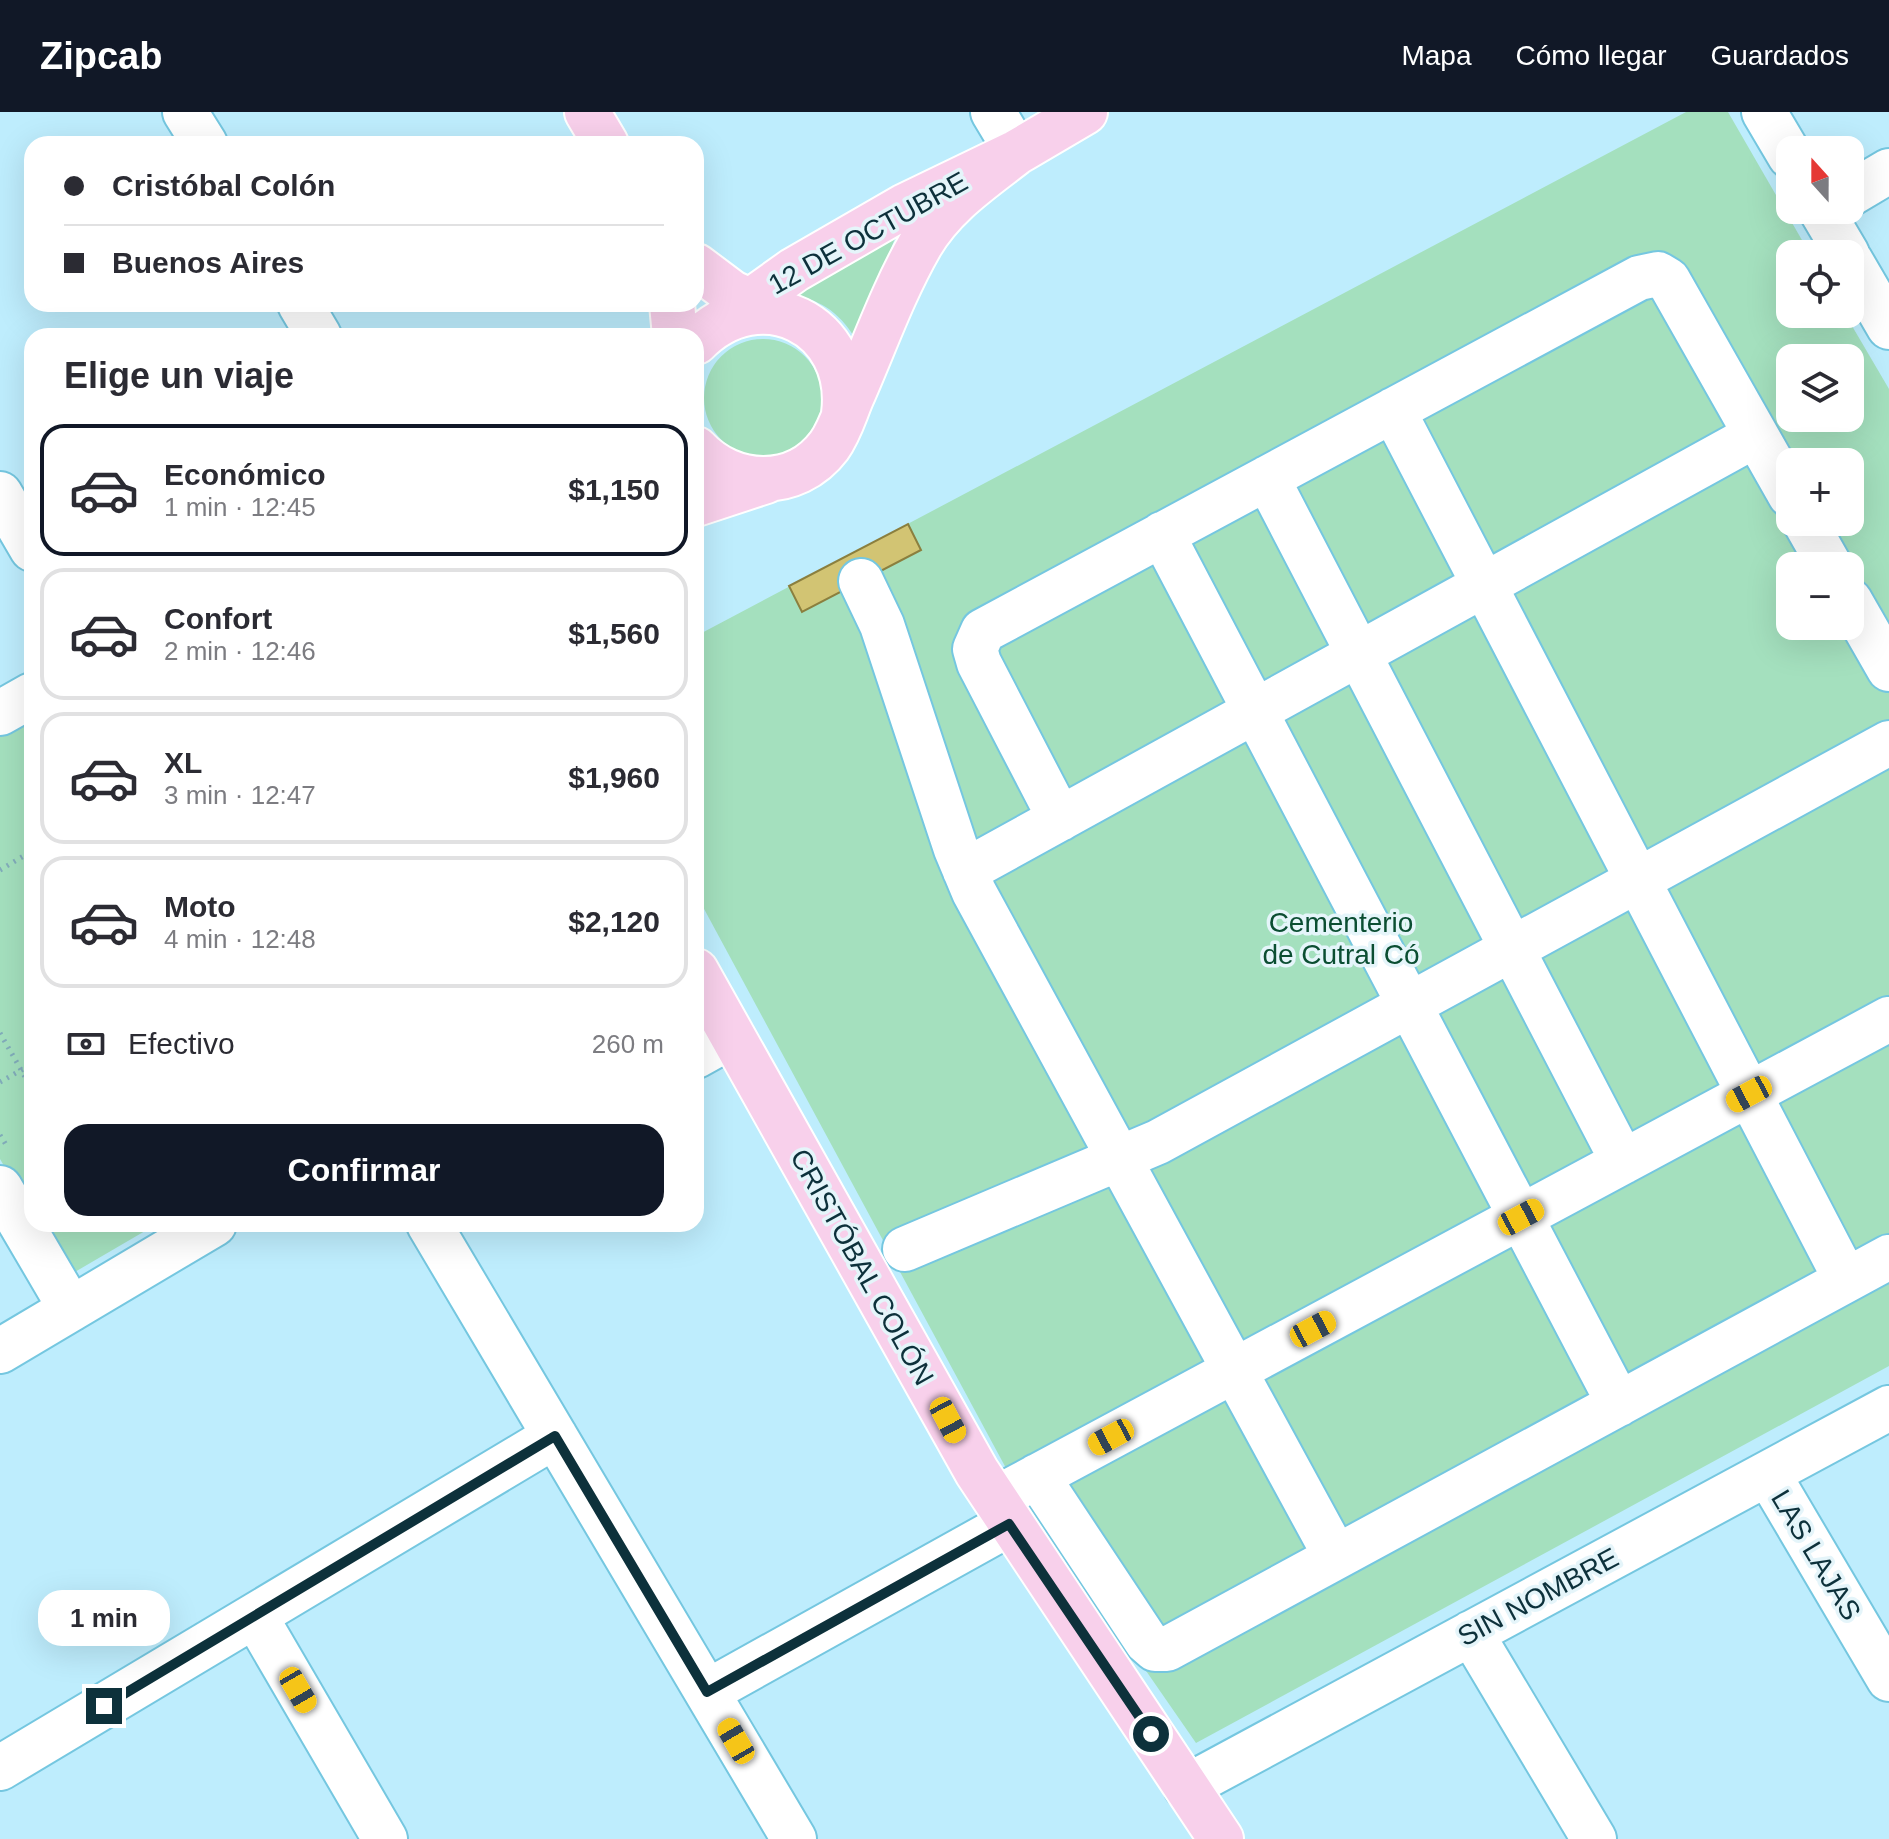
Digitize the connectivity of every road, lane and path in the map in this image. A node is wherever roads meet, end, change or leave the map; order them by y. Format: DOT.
graph roads {
  1 [pos="185,112"];
  2 [pos="587,112"];
  3 [pos="993,112"];
  4 [pos="1085,112"];
  5 [pos="1764,112"];
  6 [pos="200,136"];
  7 [pos="601,136"];
  8 [pos="1778,136"];
  9 [pos="1017,152"];
  10 [pos="1889,171"];
  11 [pos="1864,186"];
  12 [pos="704,273"];
  13 [pos="1864,284"];
  14 [pos="689,312"];
  15 [pos="717,325"];
  16 [pos="1889,327"];
  17 [pos="1393,410"];
  18 [pos="844,414"];
  19 [pos="1756,435"];
  20 [pos="704,458"];
  21 [pos="1776,470"];
  22 [pos="1267,478"];
  23 [pos="772,479"];
  24 [pos="0,494"];
  25 [pos="704,501"];
  26 [pos="1162,534"];
  27 [pos="24,535"];
  28 [pos="861,581"];
  29 [pos="1485,585"];
  30 [pos="1864,625"];
  31 [pos="1358,654"];
  32 [pos="1889,669"];
  33 [pos="24,700"];
  34 [pos="1255,711"];
  35 [pos="0,713"];
  36 [pos="1889,743"];
  37 [pos="1060,819"];
  38 [pos="24,856"];
  39 [pos="0,870"];
  40 [pos="965,871"];
  41 [pos="1638,880"];
  42 [pos="1512,949"];
  43 [pos="704,1004"];
  44 [pos="1409,1004"];
  45 [pos="1889,1019"];
  46 [pos="0,1033"];
  47 [pos="714,1046"];
  48 [pos="24,1068"];
  49 [pos="21,1070"];
  50 [pos="24,1075"];
  51 [pos="0,1082"];
  52 [pos="1749,1094"];
  53 [pos="1119,1159"];
  54 [pos="1623,1162"];
  55 [pos="0,1188"];
  56 [pos="1521,1217"];
  57 [pos="24,1229"];
  58 [pos="26,1232"];
  59 [pos="201,1232"];
  60 [pos="434,1232"];
  61 [pos="905,1249"];
  62 [pos="1889,1257"];
  63 [pos="1846,1280"];
  64 [pos="71,1309"];
  65 [pos="0,1351"];
  66 [pos="1235,1370"];
  67 [pos="1619,1404"];
  68 [pos="1889,1408"];
  69 [pos="555,1436"];
  70 [pos="1768,1474"];
  71 [pos="1037,1476"];
  72 [pos="1001,1511"];
  73 [pos="1336,1557"];
  74 [pos="255,1616"];
  75 [pos="1471,1633"];
  76 [pos="1889,1679"];
  77 [pos="707,1692"];
  78 [pos="1,1766"];
  79 [pos="1186,1787"];
  80 [pos="385,1839"];
  81 [pos="794,1839"];
  82 [pos="1221,1839"];
  83 [pos="1594,1839"];
  1 -- 6 [label="street"];
  2 -- 7 [label="main road"];
  3 -- 9 [label="street"];
  4 -- 9 [label="main road, 12 DE OCTUBRE"];
  5 -- 8 [label="street"];
  9 -- 15 [label="main road, 12 DE OCTUBRE"];
  9 -- 18 [label="main road, 12 DE OCTUBRE"];
  10 -- 11 [label="street"];
  12 -- 15 [label="main road"];
  13 -- 16 [label="street"];
  14 -- 15 [label="main road"];
  15 -- 18 [label="main road, 12 DE OCTUBRE"];
  17 -- 19 [label="street"];
  17 -- 22 [label="street"];
  17 -- 29 [label="street"];
  18 -- 23 [label="main road, 12 DE OCTUBRE"];
  19 -- 21 [label="street"];
  19 -- 29 [label="street"];
  20 -- 23 [label="main road"];
  22 -- 26 [label="street"];
  22 -- 31 [label="street"];
  23 -- 25 [label="main road, 12 DE OCTUBRE"];
  24 -- 27 [label="street"];
  26 -- 34 [label="street"];
  26 -- 37 [label="street"];
  28 -- 40 [label="street"];
  29 -- 31 [label="street"];
  29 -- 41 [label="street"];
  30 -- 32 [label="street"];
  31 -- 34 [label="street"];
  31 -- 42 [label="street"];
  33 -- 35 [label="street"];
  34 -- 37 [label="street"];
  34 -- 44 [label="street"];
  36 -- 41 [label="street"];
  37 -- 40 [label="street"];
  38 -- 39 [label="path"];
  40 -- 53 [label="street"];
  41 -- 42 [label="street"];
  41 -- 52 [label="street"];
  42 -- 44 [label="street"];
  42 -- 54 [label="street"];
  43 -- 47 [label="main road, CRISTÓBAL COLÓN"];
  44 -- 53 [label="street"];
  44 -- 56 [label="street"];
  45 -- 52 [label="street"];
  46 -- 49 [label="path"];
  47 -- 72 [label="main road, CRISTÓBAL COLÓN"];
  48 -- 49 [label="path"];
  49 -- 50 [label="path"];
  49 -- 51 [label="path"];
  52 -- 54 [label="street"];
  52 -- 63 [label="street"];
  53 -- 61 [label="street"];
  53 -- 66 [label="street"];
  54 -- 56 [label="street"];
  55 -- 57 [label="street"];
  56 -- 66 [label="street"];
  56 -- 67 [label="street"];
  58 -- 64 [label="street"];
  59 -- 64 [label="street"];
  60 -- 69 [label="street"];
  62 -- 63 [label="street"];
  63 -- 67 [label="street"];
  64 -- 65 [label="street"];
  66 -- 71 [label="street"];
  66 -- 73 [label="street"];
  67 -- 73 [label="street"];
  68 -- 70 [label="street, SIN NOMBRE"];
  69 -- 74 [label="street"];
  69 -- 77 [label="street"];
  70 -- 75 [label="street, SIN NOMBRE"];
  70 -- 76 [label="street, LAS LAJAS"];
  71 -- 72 [label="street"];
  71 -- 73 [label="street"];
  72 -- 77 [label="street"];
  72 -- 79 [label="main road, CRISTÓBAL COLÓN"];
  74 -- 78 [label="street"];
  74 -- 80 [label="street"];
  75 -- 79 [label="street, SIN NOMBRE"];
  75 -- 83 [label="street"];
  77 -- 81 [label="street"];
  79 -- 82 [label="main road, CRISTÓBAL COLÓN"];
}
